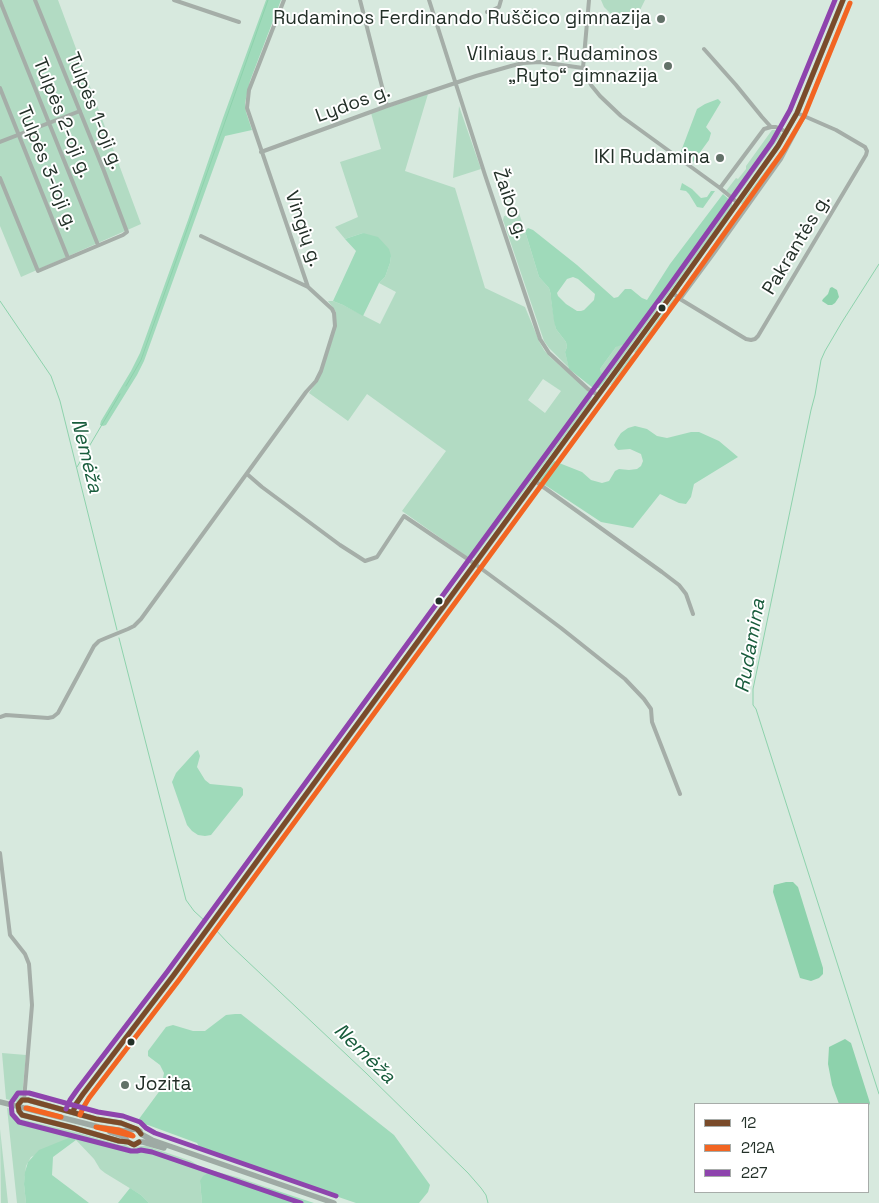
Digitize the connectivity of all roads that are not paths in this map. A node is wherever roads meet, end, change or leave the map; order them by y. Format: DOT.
graph roads {
  1 [pos="35,0"];
  2 [pos="174,0"];
  3 [pos="284,0"];
  4 [pos="360,0"];
  5 [pos="429,0"];
  6 [pos="501,0"];
  7 [pos="590,0"];
  8 [pos="843,0"];
  9 [pos="0,1"];
  10 [pos="487,12"];
  11 [pos="239,22"];
  12 [pos="704,49"];
  13 [pos="583,68"];
  14 [pos="455,84"];
  15 [pos="0,88"];
  16 [pos="387,106"];
  17 [pos="80,111"];
  18 [pos="797,113"];
  19 [pos="804,116"];
  20 [pos="49,123"];
  21 [pos="771,126"];
  22 [pos="787,132"];
  23 [pos="19,135"];
  24 [pos="0,142"];
  25 [pos="261,152"];
  26 [pos="0,178"];
  27 [pos="720,188"];
  28 [pos="738,203"];
  29 [pos="201,236"];
  30 [pos="98,245"];
  31 [pos="68,258"];
  32 [pos="308,287"];
  33 [pos="673,293"];
  34 [pos="680,299"];
  35 [pos="598,396"];
  36 [pos="246,474"];
  37 [pos="535,481"];
  38 [pos="475,564"];
  39 [pos="692,614"];
  40 [pos="0,717"];
  41 [pos="680,794"];
  42 [pos="0,853"];
  43 [pos="24,1100"];
  44 [pos="0,1102"];
  45 [pos="73,1112"];
  46 [pos="135,1129"];
  47 [pos="141,1134"];
  48 [pos="127,1137"];
  49 [pos="139,1142"];
  50 [pos="324,1203"];
  51 [pos="334,1203"];
  1 -- 17 [label="street, Tulpės 1-oji g."];
  2 -- 11 [label="street"];
  3 -- 25 [label="street, Vingių g."];
  4 -- 16 [label="street"];
  5 -- 14 [label="street, Žaibo g."];
  6 -- 10 [label="street"];
  7 -- 13 [label="street"];
  8 -- 18 [label="main road"];
  9 -- 20 [label="street, Tulpės 2-oji g."];
  12 -- 21 [label="street"];
  13 -- 14 [label="street, Lydos g."];
  13 -- 27 [label="street"];
  14 -- 16 [label="street, Lydos g."];
  14 -- 35 [label="street, Žaibo g."];
  15 -- 23 [label="street, Tulpės 3-ioji g."];
  16 -- 25 [label="street, Lydos g."];
  17 -- 20 [label="street"];
  17 -- 30 [label="street, Tulpės 1-oji g."];
  18 -- 19 [label="street, Pakrantės g."];
  18 -- 22 [label="main road"];
  19 -- 34 [label="street"];
  19 -- 34 [label="street, Pakrantės g."];
  20 -- 23 [label="street"];
  20 -- 30 [label="street, Tulpės 2-oji g."];
  21 -- 22 [label="street"];
  21 -- 27 [label="street"];
  22 -- 28 [label="main road"];
  23 -- 24 [label="street"];
  23 -- 31 [label="street, Tulpės 3-ioji g."];
  25 -- 32 [label="street, Vingių g."];
  26 -- 31 [label="street"];
  27 -- 28 [label="street"];
  28 -- 33 [label="main road"];
  29 -- 32 [label="street, Vingių g."];
  30 -- 31 [label="street"];
  32 -- 36 [label="street"];
  33 -- 34 [label="street, Pakrantės g."];
  33 -- 35 [label="main road"];
  35 -- 37 [label="main road"];
  36 -- 38 [label="street"];
  36 -- 40 [label="street"];
  37 -- 38 [label="main road"];
  37 -- 39 [label="street"];
  38 -- 41 [label="street"];
  38 -- 45 [label="main road"];
  42 -- 43 [label="street"];
  43 -- 45 [label="main road"];
  43 -- 48 [label="main road"];
  44 -- 48 [label="highway"];
  45 -- 46 [label="main road"];
  46 -- 47 [label="highway"];
  46 -- 48 [label="highway"];
  47 -- 49 [label="highway"];
  47 -- 51 [label="highway"];
  48 -- 49 [label="highway"];
  49 -- 50 [label="highway"];
}
